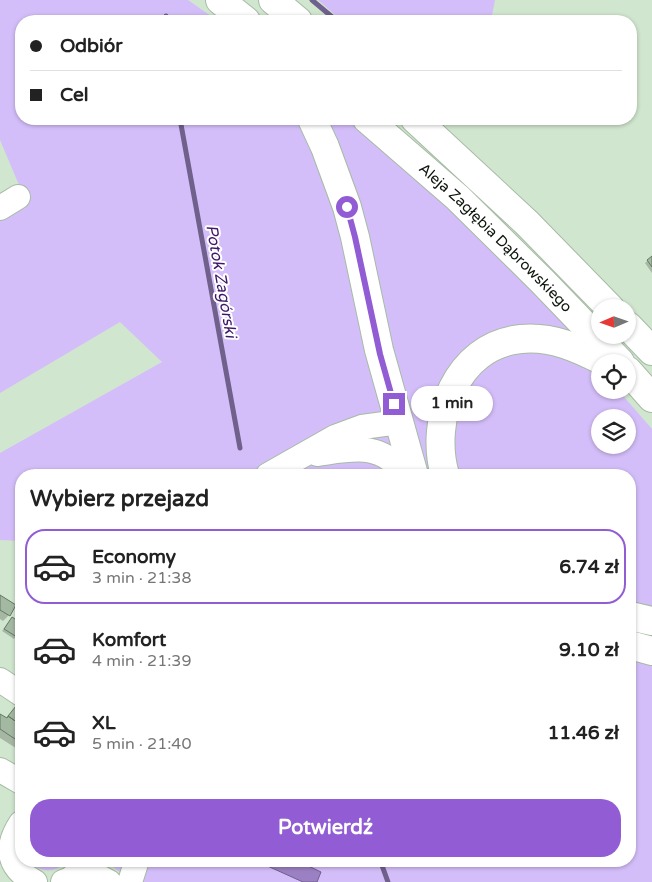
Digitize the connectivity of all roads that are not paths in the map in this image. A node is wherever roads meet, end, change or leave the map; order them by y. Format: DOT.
graph roads {
  1 [pos="273,0"];
  2 [pos="291,15"];
  3 [pos="315,125"];
  4 [pos="374,125"];
  5 [pos="421,125"];
  6 [pos="601,299"];
  7 [pos="636,334"];
  8 [pos="652,351"];
  9 [pos="591,354"];
  10 [pos="612,354"];
  11 [pos="399,422"];
  12 [pos="303,456"];
  13 [pos="443,467"];
  14 [pos="279,469"];
  15 [pos="400,469"];
  16 [pos="412,469"];
  17 [pos="636,617"];
  18 [pos="652,621"];
  19 [pos="636,647"];
  20 [pos="652,651"];
  21 [pos="0,680"];
  22 [pos="15,690"];
  23 [pos="0,770"];
  24 [pos="15,779"];
  25 [pos="15,833"];
  26 [pos="5,847"];
  27 [pos="15,864"];
  28 [pos="17,867"];
  29 [pos="135,867"];
  30 [pos="76,870"];
  31 [pos="26,880"];
  32 [pos="109,882"];
  33 [pos="130,882"];
  1 -- 2 [label="main road"];
  3 -- 11 [label="main road"];
  4 -- 10 [label="main road, Aleja Zagłębia Dąbrowskiego"];
  5 -- 6 [label="main road, Aleja Zagłębia Dąbrowskiego"];
  7 -- 8 [label="main road"];
  9 -- 13 [label="main road"];
  11 -- 12 [label="street"];
  11 -- 13 [label="main road"];
  11 -- 16 [label="main road"];
  12 -- 14 [label="street"];
  12 -- 15 [label="street"];
  17 -- 18 [label="main road"];
  19 -- 20 [label="main road"];
  21 -- 22 [label="street"];
  23 -- 24 [label="street"];
  25 -- 26 [label="street"];
  26 -- 27 [label="street"];
  28 -- 31 [label="street"];
  29 -- 33 [label="street"];
  30 -- 32 [label="street"];
}
